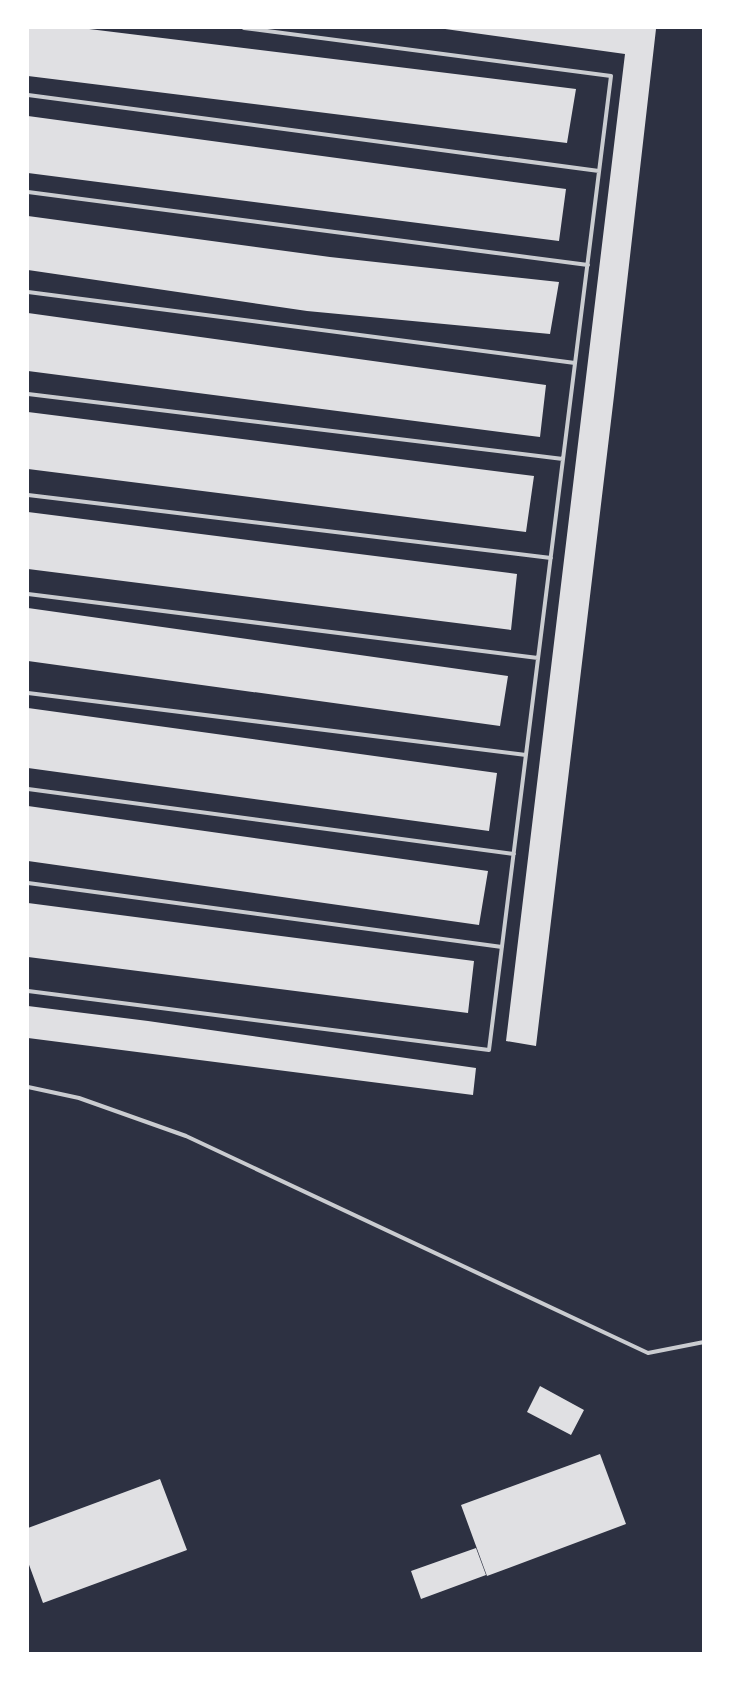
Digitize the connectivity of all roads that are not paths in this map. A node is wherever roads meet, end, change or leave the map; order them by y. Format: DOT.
graph roads {
  1 [pos="244,28"];
  2 [pos="28,95"];
  3 [pos="599,171"];
  4 [pos="28,192"];
  5 [pos="588,264"];
  6 [pos="28,292"];
  7 [pos="575,364"];
  8 [pos="28,394"];
  9 [pos="563,459"];
  10 [pos="28,495"];
  11 [pos="551,558"];
  12 [pos="28,594"];
  13 [pos="538,658"];
  14 [pos="28,693"];
  15 [pos="526,755"];
  16 [pos="28,789"];
  17 [pos="514,854"];
  18 [pos="28,883"];
  19 [pos="502,947"];
  20 [pos="28,991"];
  21 [pos="28,1087"];
  22 [pos="704,1342"];
  1 -- 3 [label="lane"];
  2 -- 3 [label="lane"];
  3 -- 5 [label="lane"];
  4 -- 5 [label="lane"];
  5 -- 7 [label="lane"];
  6 -- 7 [label="lane"];
  7 -- 9 [label="lane"];
  8 -- 9 [label="lane"];
  9 -- 11 [label="lane"];
  10 -- 11 [label="lane"];
  11 -- 13 [label="lane"];
  12 -- 13 [label="lane"];
  13 -- 15 [label="lane"];
  14 -- 15 [label="lane"];
  15 -- 17 [label="lane"];
  16 -- 17 [label="lane"];
  17 -- 19 [label="lane"];
  18 -- 19 [label="lane"];
  19 -- 20 [label="lane"];
  21 -- 22 [label="lane"];
}
